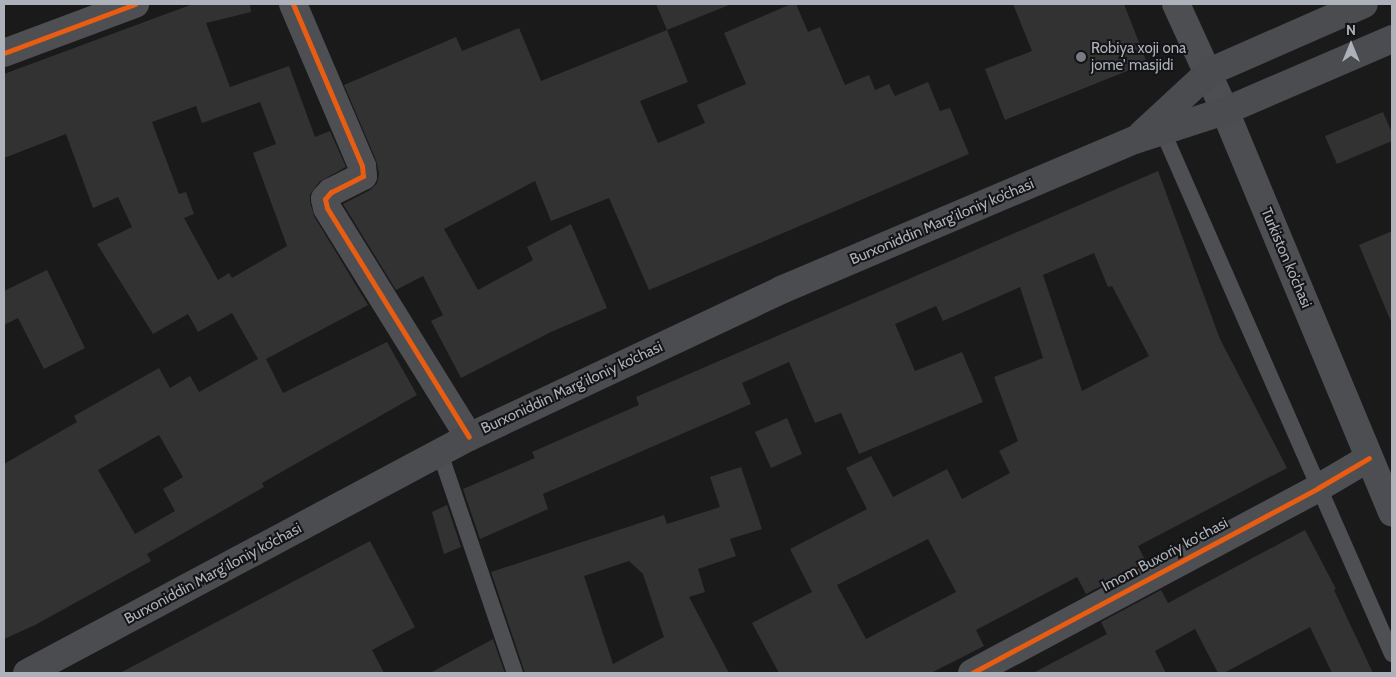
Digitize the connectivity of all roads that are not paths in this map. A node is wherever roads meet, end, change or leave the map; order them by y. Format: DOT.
graph roads {
  1 [pos="135,4"];
  2 [pos="293,4"];
  3 [pos="1176,4"];
  4 [pos="1364,4"];
  5 [pos="1392,39"];
  6 [pos="4,53"];
  7 [pos="1208,72"];
  8 [pos="1225,112"];
  9 [pos="1162,132"];
  10 [pos="1135,140"];
  11 [pos="469,437"];
  12 [pos="440,452"];
  13 [pos="1369,458"];
  14 [pos="1318,488"];
  15 [pos="1392,513"];
  16 [pos="1392,654"];
  17 [pos="27,673"];
  18 [pos="515,673"];
  19 [pos="972,673"];
  1 -- 6 [label="street"];
  2 -- 11 [label="street"];
  3 -- 7 [label="main road, Turkiston ko’chasi"];
  4 -- 7 [label="main road, Burxoniddin Marg’iloniy ko’chasi"];
  5 -- 8 [label="main road, Burxoniddin Marg’iloniy ko’chasi"];
  7 -- 8 [label="main road, Turkiston ko’chasi"];
  7 -- 10 [label="main road, Burxoniddin Marg’iloniy ko’chasi"];
  8 -- 9 [label="main road, Burxoniddin Marg’iloniy ko’chasi"];
  8 -- 13 [label="main road, Turkiston ko’chasi"];
  9 -- 10 [label="main road, Burxoniddin Marg’iloniy ko’chasi"];
  9 -- 14 [label="lane"];
  10 -- 11 [label="main road, Burxoniddin Marg’iloniy ko’chasi"];
  11 -- 12 [label="main road, Burxoniddin Marg’iloniy ko’chasi"];
  12 -- 17 [label="main road, Burxoniddin Marg’iloniy ko’chasi"];
  12 -- 18 [label="lane"];
  13 -- 14 [label="street, Imom Buxoriy ko'chasi"];
  13 -- 15 [label="main road, Turkiston ko’chasi"];
  14 -- 16 [label="lane"];
  14 -- 19 [label="street, Imom Buxoriy ko'chasi"];
}
